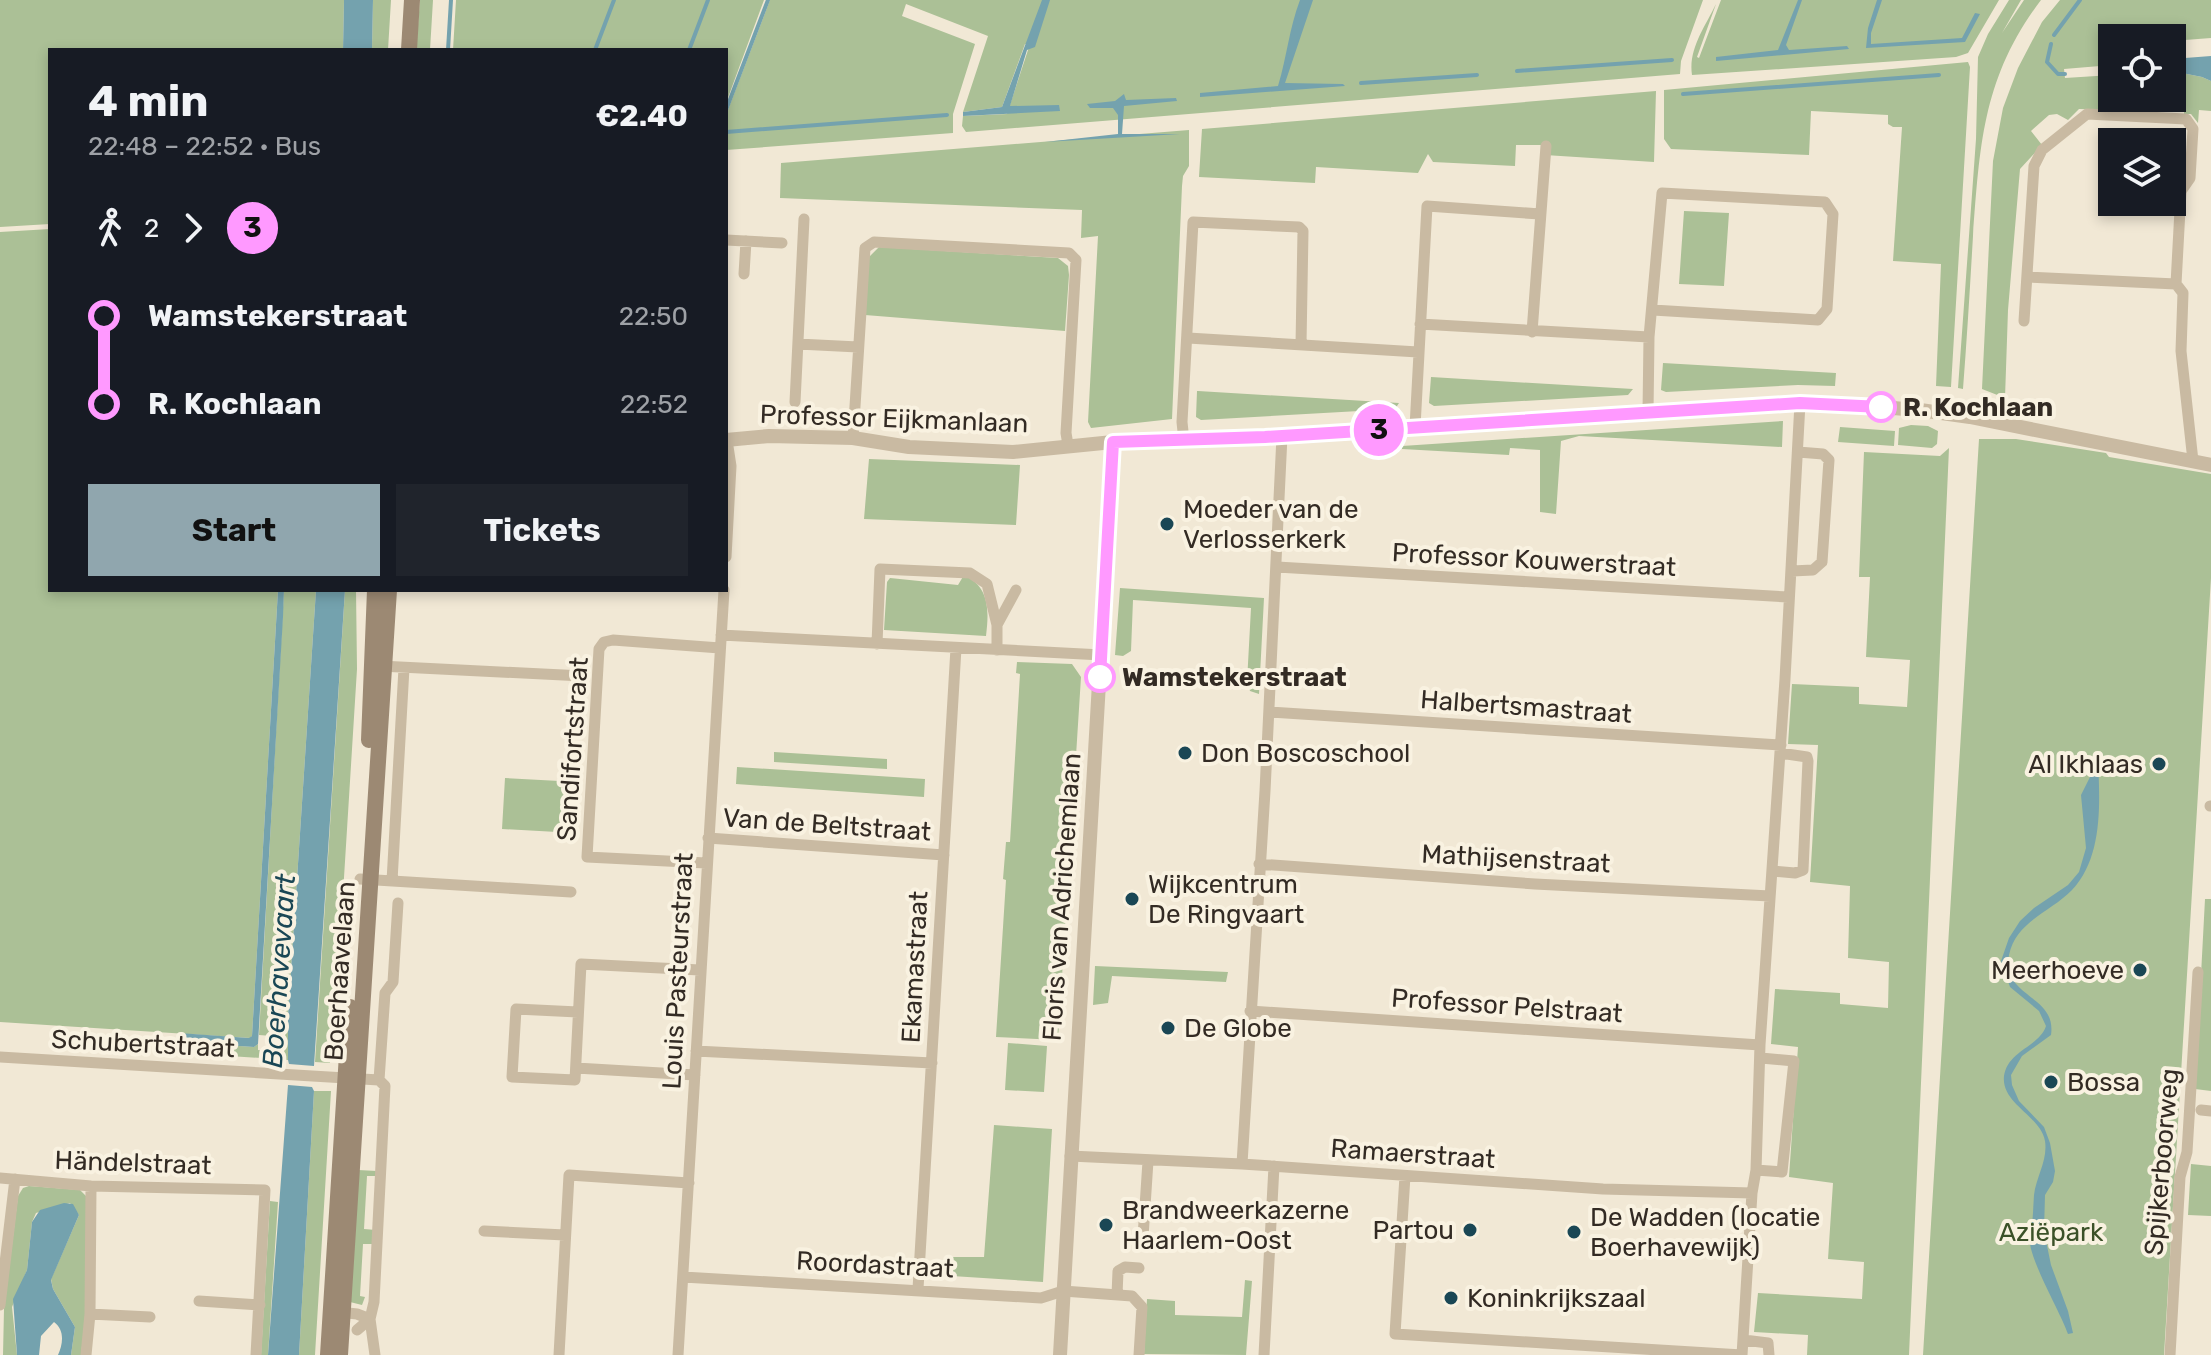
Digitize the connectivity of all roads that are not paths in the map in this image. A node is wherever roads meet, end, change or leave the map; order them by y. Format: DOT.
graph roads {
  1 [pos="412,0"];
  2 [pos="409,48"];
  3 [pos="1546,146"];
  4 [pos="1540,214"];
  5 [pos="804,219"];
  6 [pos="728,240"];
  7 [pos="746,241"];
  8 [pos="782,243"];
  9 [pos="744,274"];
  10 [pos="2028,277"];
  11 [pos="2176,284"];
  12 [pos="1653,310"];
  13 [pos="2024,321"];
  14 [pos="1420,324"];
  15 [pos="1532,332"];
  16 [pos="1649,337"];
  17 [pos="1188,338"];
  18 [pos="798,344"];
  19 [pos="1301,345"];
  20 [pos="858,347"];
  21 [pos="1418,352"];
  22 [pos="795,402"];
  23 [pos="1800,403"];
  24 [pos="1648,412"];
  25 [pos="1415,427"];
  26 [pos="1282,436"];
  27 [pos="853,438"];
  28 [pos="728,440"];
  29 [pos="1184,441"];
  30 [pos="1113,442"];
  31 [pos="1068,445"];
  32 [pos="728,446"];
  33 [pos="1798,452"];
  34 [pos="2193,461"];
  35 [pos="2211,465"];
  36 [pos="728,507"];
  37 [pos="1277,567"];
  38 [pos="1792,571"];
  39 [pos="1016,590"];
  40 [pos="375,592"];
  41 [pos="389,592"];
  42 [pos="724,592"];
  43 [pos="1788,597"];
  44 [pos="997,625"];
  45 [pos="721,642"];
  46 [pos="877,644"];
  47 [pos="956,648"];
  48 [pos="997,650"];
  49 [pos="1102,655"];
  50 [pos="379,666"];
  51 [pos="404,668"];
  52 [pos="583,676"];
  53 [pos="1269,712"];
  54 [pos="1780,749"];
  55 [pos="708,838"];
  56 [pos="944,855"];
  57 [pos="706,863"];
  58 [pos="1259,864"];
  59 [pos="1773,871"];
  60 [pos="365,879"];
  61 [pos="392,881"];
  62 [pos="571,892"];
  63 [pos="1770,896"];
  64 [pos="398,903"];
  65 [pos="700,970"];
  66 [pos="2198,972"];
  67 [pos="1250,1011"];
  68 [pos="578,1012"];
  69 [pos="1760,1045"];
  70 [pos="696,1051"];
  71 [pos="0,1057"];
  72 [pos="1761,1058"];
  73 [pos="932,1063"];
  74 [pos="576,1068"];
  75 [pos="695,1075"];
  76 [pos="350,1078"];
  77 [pos="379,1080"];
  78 [pos="1070,1156"];
  79 [pos="1148,1161"];
  80 [pos="1242,1164"];
  81 [pos="1274,1166"];
  82 [pos="1756,1170"];
  83 [pos="1405,1176"];
  84 [pos="0,1178"];
  85 [pos="15,1179"];
  86 [pos="689,1183"];
  87 [pos="91,1186"];
  88 [pos="1752,1193"];
  89 [pos="484,1231"];
  90 [pos="565,1235"];
  91 [pos="1143,1237"];
  92 [pos="1139,1268"];
  93 [pos="683,1277"];
  94 [pos="918,1289"];
  95 [pos="1063,1291"];
  96 [pos="1117,1295"];
  97 [pos="199,1301"];
  98 [pos="0,1305"];
  99 [pos="260,1305"];
  100 [pos="337,1312"];
  101 [pos="90,1314"];
  102 [pos="150,1317"];
  103 [pos="370,1319"];
  104 [pos="357,1330"];
  105 [pos="1744,1340"];
  106 [pos="86,1355"];
  107 [pos="256,1355"];
  108 [pos="328,1355"];
  109 [pos="340,1355"];
  110 [pos="375,1355"];
  111 [pos="559,1355"];
  112 [pos="678,1355"];
  113 [pos="1060,1355"];
  114 [pos="1139,1355"];
  115 [pos="1264,1355"];
  116 [pos="1742,1355"];
  117 [pos="1769,1355"];
  118 [pos="2170,1355"];
  1 -- 2 [label="main road"];
  3 -- 4 [label="street"];
  4 -- 14 [label="street"];
  4 -- 15 [label="street"];
  5 -- 18 [label="street"];
  6 -- 7 [label="street"];
  7 -- 8 [label="street"];
  7 -- 9 [label="street"];
  10 -- 11 [label="street"];
  10 -- 11 [label="street"];
  10 -- 13 [label="street"];
  11 -- 34 [label="street"];
  12 -- 12 [label="street"];
  12 -- 16 [label="street"];
  14 -- 15 [label="street"];
  14 -- 21 [label="street"];
  15 -- 16 [label="street"];
  16 -- 24 [label="street"];
  17 -- 19 [label="street"];
  17 -- 19 [label="street"];
  17 -- 29 [label="street"];
  18 -- 20 [label="street"];
  18 -- 22 [label="street"];
  19 -- 21 [label="street"];
  20 -- 27 [label="street"];
  20 -- 31 [label="street"];
  21 -- 25 [label="street"];
  23 -- 24 [label="street, Professor Eijkmanlaan"];
  23 -- 33 [label="street"];
  23 -- 34 [label="street, Professor Eijkmanlaan"];
  24 -- 25 [label="street, Professor Eijkmanlaan"];
  25 -- 26 [label="street, Professor Eijkmanlaan"];
  26 -- 29 [label="street, Professor Eijkmanlaan"];
  26 -- 37 [label="street"];
  27 -- 28 [label="street, Professor Eijkmanlaan"];
  27 -- 31 [label="street, Professor Eijkmanlaan"];
  29 -- 30 [label="street, Professor Eijkmanlaan"];
  30 -- 31 [label="street, Professor Eijkmanlaan"];
  30 -- 49 [label="street, Floris van Adrichemlaan"];
  32 -- 36 [label="street"];
  33 -- 38 [label="street"];
  33 -- 38 [label="street"];
  34 -- 35 [label="street, Professor Eijkmanlaan"];
  37 -- 43 [label="street, Professor Kouwerstraat"];
  37 -- 53 [label="street"];
  38 -- 43 [label="street"];
  39 -- 44 [label="street"];
  40 -- 50 [label="main road, Boerhaavelaan"];
  41 -- 50 [label="main road, Boerhaavelaan"];
  42 -- 45 [label="street, Louis Pasteurstraat"];
  43 -- 54 [label="street"];
  44 -- 46 [label="street"];
  44 -- 48 [label="street"];
  45 -- 46 [label="street"];
  45 -- 55 [label="street, Louis Pasteurstraat"];
  45 -- 57 [label="street, Sandifortstraat"];
  46 -- 47 [label="street"];
  47 -- 48 [label="street"];
  47 -- 56 [label="street, Ekamastraat"];
  48 -- 49 [label="street"];
  49 -- 78 [label="street, Floris van Adrichemlaan"];
  50 -- 51 [label="street"];
  50 -- 60 [label="main road, Boerhaavelaan"];
  51 -- 52 [label="street"];
  51 -- 61 [label="street"];
  53 -- 54 [label="street, Halbertsmastraat"];
  53 -- 58 [label="street"];
  54 -- 59 [label="street"];
  54 -- 59 [label="street"];
  55 -- 56 [label="street, Van de Beltstraat"];
  55 -- 57 [label="street, Louis Pasteurstraat"];
  56 -- 73 [label="street, Ekamastraat"];
  57 -- 65 [label="street, Louis Pasteurstraat"];
  58 -- 63 [label="street, Mathijsenstraat"];
  58 -- 67 [label="street"];
  59 -- 63 [label="street"];
  60 -- 61 [label="street"];
  60 -- 76 [label="main road, Boerhaavelaan"];
  61 -- 62 [label="street"];
  63 -- 69 [label="street"];
  64 -- 77 [label="street"];
  65 -- 68 [label="street"];
  65 -- 70 [label="street, Louis Pasteurstraat"];
  66 -- 118 [label="street, Spijkerboorweg"];
  67 -- 69 [label="street, Professor Pelstraat"];
  67 -- 80 [label="street"];
  68 -- 74 [label="street"];
  68 -- 74 [label="street"];
  69 -- 72 [label="street"];
  70 -- 73 [label="street"];
  70 -- 75 [label="street, Louis Pasteurstraat"];
  71 -- 76 [label="street, Schubertstraat"];
  72 -- 82 [label="street"];
  72 -- 82 [label="street"];
  73 -- 94 [label="street, Ekamastraat"];
  74 -- 75 [label="street"];
  75 -- 86 [label="street, Louis Pasteurstraat"];
  76 -- 77 [label="street, Schubertstraat"];
  76 -- 100 [label="main road, Boerhaavelaan"];
  77 -- 103 [label="street"];
  78 -- 79 [label="street, Ramaerstraat"];
  78 -- 95 [label="street, Floris van Adrichemlaan"];
  79 -- 80 [label="street, Ramaerstraat"];
  79 -- 91 [label="street"];
  80 -- 81 [label="street, Ramaerstraat"];
  81 -- 83 [label="street, Ramaerstraat"];
  81 -- 115 [label="street"];
  82 -- 88 [label="street"];
  83 -- 88 [label="street, Ramaerstraat"];
  83 -- 116 [label="street"];
  84 -- 85 [label="street, Händelstraat"];
  85 -- 87 [label="street, Händelstraat"];
  85 -- 98 [label="street"];
  86 -- 90 [label="street"];
  86 -- 93 [label="street, Louis Pasteurstraat"];
  87 -- 99 [label="street, Händelstraat"];
  87 -- 101 [label="street"];
  88 -- 105 [label="street"];
  89 -- 90 [label="street"];
  90 -- 111 [label="street"];
  92 -- 96 [label="street"];
  93 -- 94 [label="street, Roordastraat"];
  93 -- 112 [label="street, Louis Pasteurstraat"];
  94 -- 95 [label="street, Roordastraat"];
  95 -- 96 [label="street, Roordastraat"];
  95 -- 113 [label="street, Floris van Adrichemlaan"];
  96 -- 114 [label="street"];
  97 -- 99 [label="street"];
  99 -- 107 [label="street"];
  100 -- 103 [label="street"];
  100 -- 108 [label="main road, Boerhaavelaan"];
  100 -- 109 [label="main road, Boerhaavelaan"];
  101 -- 102 [label="street"];
  101 -- 106 [label="street"];
  103 -- 104 [label="street"];
  103 -- 110 [label="street"];
  105 -- 116 [label="street"];
  105 -- 117 [label="street"];
}
